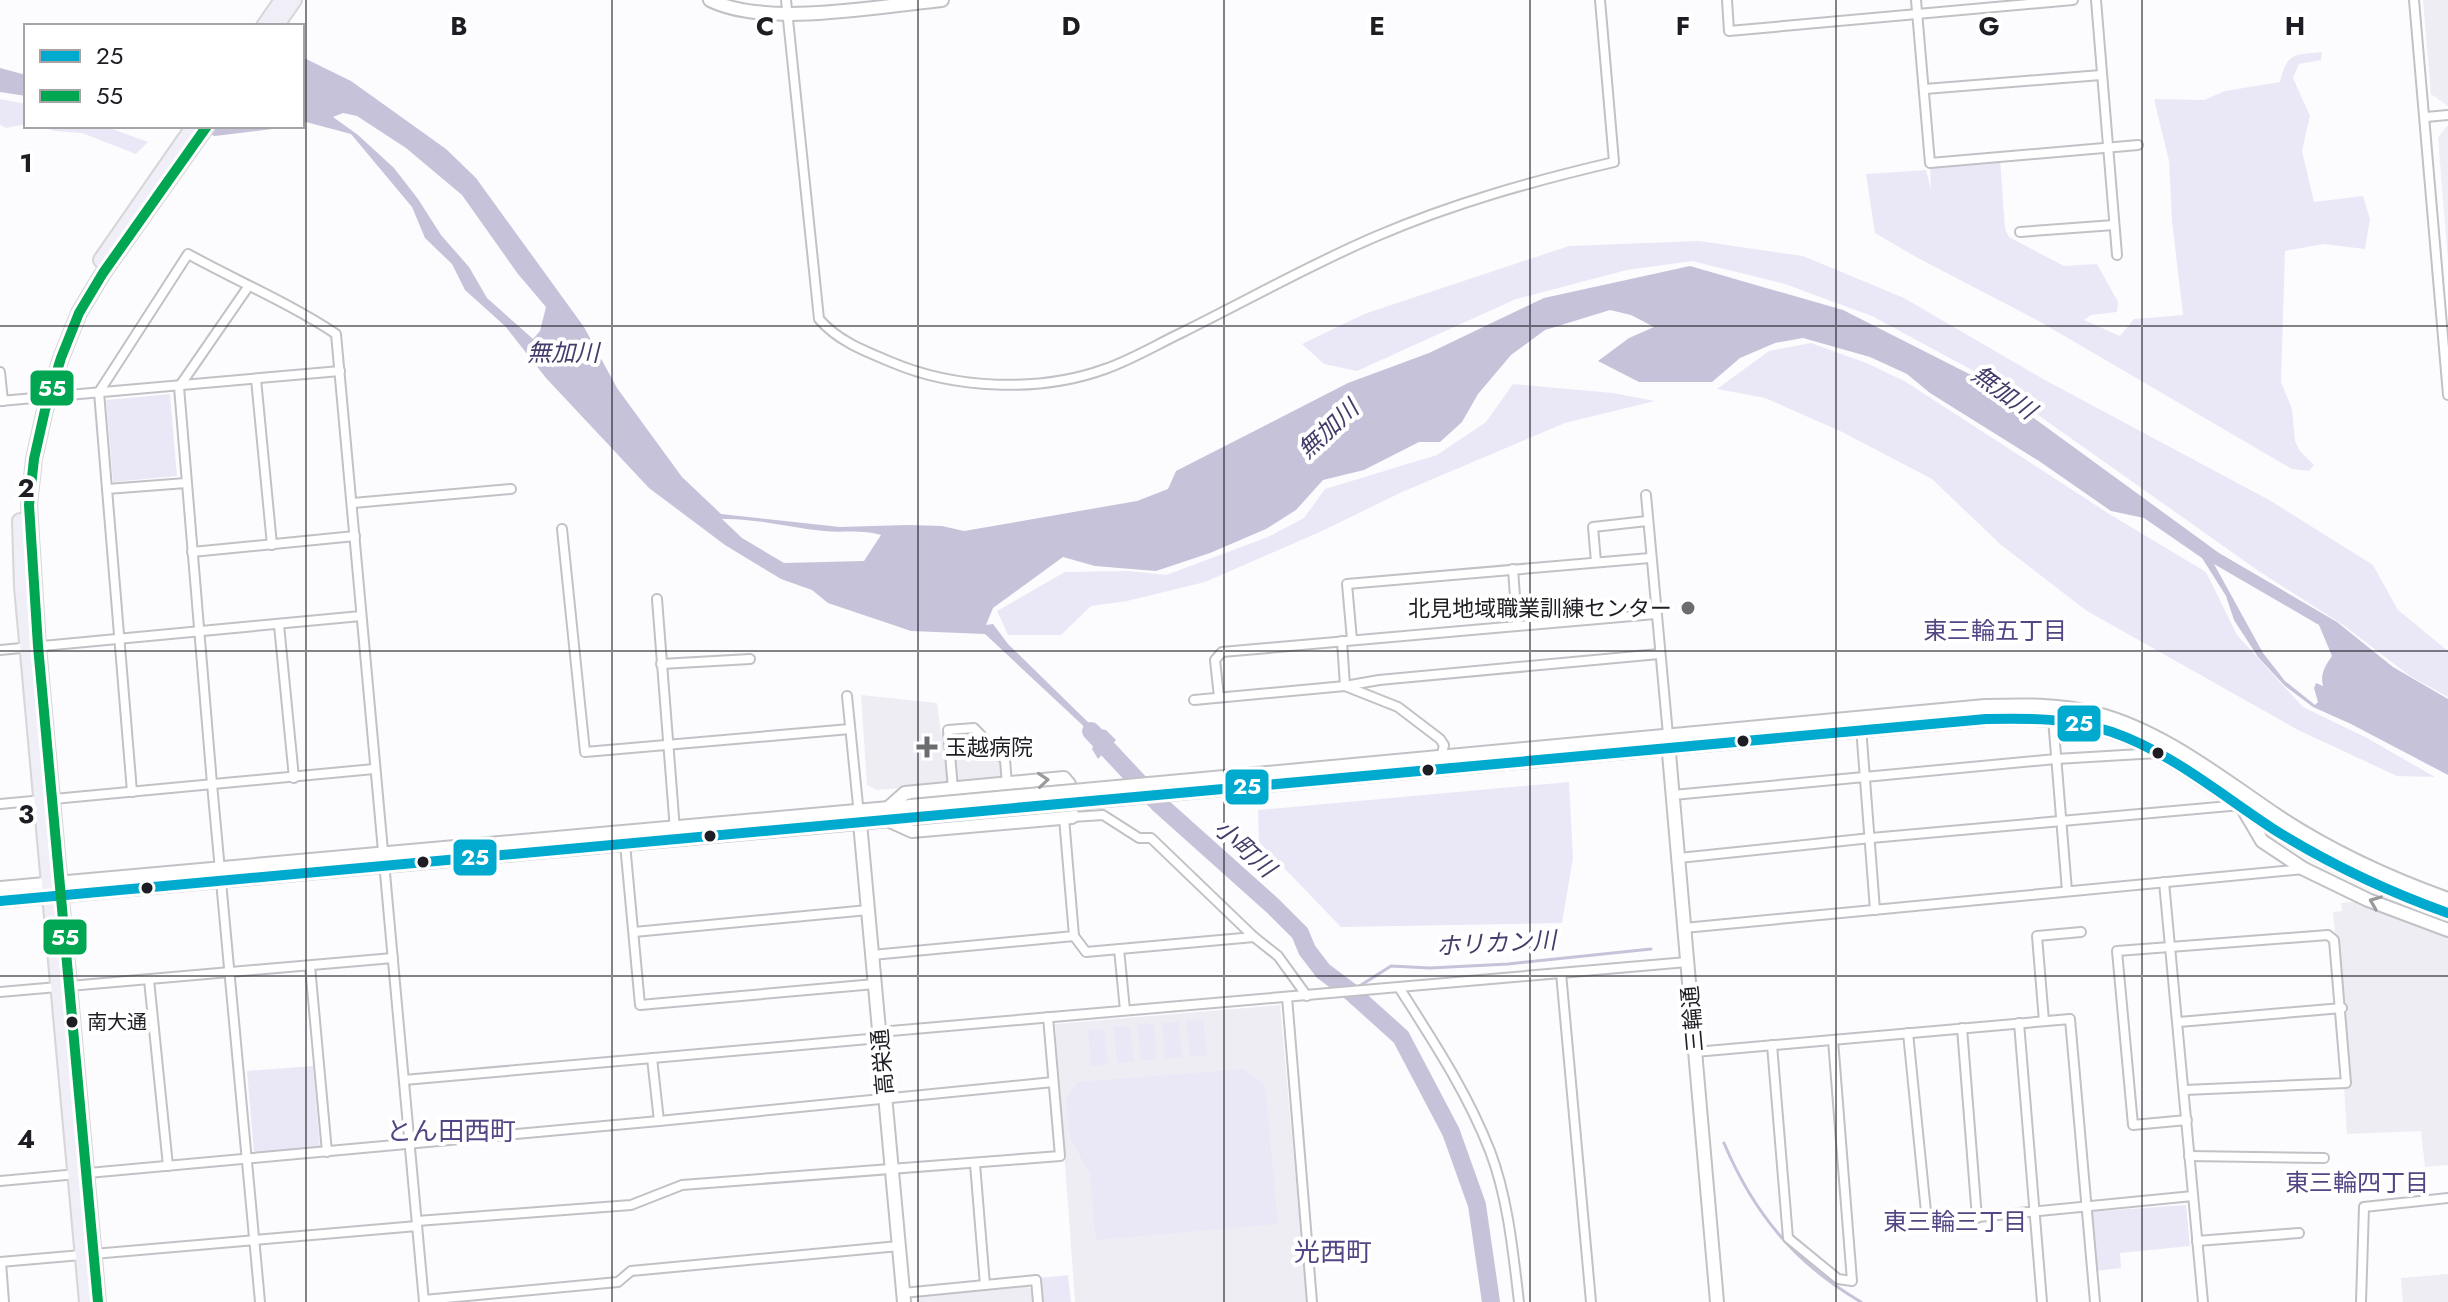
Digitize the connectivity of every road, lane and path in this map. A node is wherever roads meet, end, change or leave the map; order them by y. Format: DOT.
graph roads {
  1 [pos="282,0"];
  2 [pos="294,0"];
  3 [pos="786,0"];
  4 [pos="942,0"];
  5 [pos="1600,0"];
  6 [pos="1727,0"];
  7 [pos="1916,0"];
  8 [pos="2073,0"];
  9 [pos="2096,0"];
  10 [pos="2414,0"];
  11 [pos="715,1"];
  12 [pos="870,4"];
  13 [pos="788,14"];
  14 [pos="1917,14"];
  15 [pos="265,24"];
  16 [pos="277,24"];
  17 [pos="2101,75"];
  18 [pos="1925,89"];
  19 [pos="2448,115"];
  20 [pos="2426,117"];
  21 [pos="193,128"];
  22 [pos="205,128"];
  23 [pos="2138,145"];
  24 [pos="2108,148"];
  25 [pos="144,208"];
  26 [pos="2114,225"];
  27 [pos="2020,232"];
  28 [pos="2117,255"];
  29 [pos="248,287"];
  30 [pos="340,371"];
  31 [pos="0,372"];
  32 [pos="256,379"];
  33 [pos="179,387"];
  34 [pos="99,392"];
  35 [pos="2448,395"];
  36 [pos="44,398"];
  37 [pos="2,401"];
  38 [pos="186,483"];
  39 [pos="107,489"];
  40 [pos="511,489"];
  41 [pos="1646,495"];
  42 [pos="353,503"];
  43 [pos="1647,521"];
  44 [pos="562,529"];
  45 [pos="355,536"];
  46 [pos="272,545"];
  47 [pos="192,552"];
  48 [pos="1650,558"];
  49 [pos="1596,562"];
  50 [pos="1513,569"];
  51 [pos="657,599"];
  52 [pos="1655,614"];
  53 [pos="361,616"];
  54 [pos="279,625"];
  55 [pos="1517,625"];
  56 [pos="200,633"];
  57 [pos="119,640"];
  58 [pos="1352,640"];
  59 [pos="1342,641"];
  60 [pos="33,647"];
  61 [pos="0,650"];
  62 [pos="1659,654"];
  63 [pos="750,659"];
  64 [pos="661,664"];
  65 [pos="1345,686"];
  66 [pos="847,696"];
  67 [pos="1219,697"];
  68 [pos="1194,700"];
  69 [pos="2053,712"];
  70 [pos="1860,724"];
  71 [pos="850,729"];
  72 [pos="1668,742"];
  73 [pos="667,745"];
  74 [pos="2158,753"];
  75 [pos="2056,759"];
  76 [pos="1441,764"];
  77 [pos="374,769"];
  78 [pos="1865,776"];
  79 [pos="294,778"];
  80 [pos="212,784"];
  81 [pos="1007,784"];
  82 [pos="953,789"];
  83 [pos="132,792"];
  84 [pos="1673,795"];
  85 [pos="48,799"];
  86 [pos="2247,802"];
  87 [pos="0,804"];
  88 [pos="888,814"];
  89 [pos="859,817"];
  90 [pos="1068,817"];
  91 [pos="2062,821"];
  92 [pos="676,832"];
  93 [pos="1871,838"];
  94 [pos="625,844"];
  95 [pos="1679,858"];
  96 [pos="384,860"];
  97 [pos="2304,869"];
  98 [pos="220,874"];
  99 [pos="2164,882"];
  100 [pos="0,888"];
  101 [pos="56,889"];
  102 [pos="2067,891"];
  103 [pos="2448,899"];
  104 [pos="0,901"];
  105 [pos="868,910"];
  106 [pos="1875,910"];
  107 [pos="2448,913"];
  108 [pos="1684,928"];
  109 [pos="2448,930"];
  110 [pos="634,932"];
  111 [pos="2081,932"];
  112 [pos="1074,936"];
  113 [pos="1254,937"];
  114 [pos="2170,945"];
  115 [pos="1119,949"];
  116 [pos="872,955"];
  117 [pos="393,958"];
  118 [pos="1687,962"];
  119 [pos="310,966"];
  120 [pos="229,973"];
  121 [pos="1561,973"];
  122 [pos="149,980"];
  123 [pos="875,984"];
  124 [pos="64,986"];
  125 [pos="1400,989"];
  126 [pos="0,992"];
  127 [pos="1312,995"];
  128 [pos="1287,997"];
  129 [pos="2342,1008"];
  130 [pos="1125,1010"];
  131 [pos="1048,1017"];
  132 [pos="2044,1021"];
  133 [pos="2179,1022"];
  134 [pos="2019,1023"];
  135 [pos="1962,1028"];
  136 [pos="1908,1033"];
  137 [pos="879,1035"];
  138 [pos="1833,1040"];
  139 [pos="1772,1045"];
  140 [pos="1695,1052"];
  141 [pos="652,1058"];
  142 [pos="404,1080"];
  143 [pos="1053,1082"];
  144 [pos="2185,1090"];
  145 [pos="886,1099"];
  146 [pos="2187,1120"];
  147 [pos="659,1121"];
  148 [pos="410,1145"];
  149 [pos="327,1152"];
  150 [pos="2189,1156"];
  151 [pos="2324,1158"];
  152 [pos="247,1160"];
  153 [pos="975,1164"];
  154 [pos="168,1166"];
  155 [pos="892,1170"];
  156 [pos="81,1173"];
  157 [pos="0,1181"];
  158 [pos="2193,1196"];
  159 [pos="2448,1198"];
  160 [pos="2086,1206"];
  161 [pos="2034,1212"];
  162 [pos="1977,1218"];
  163 [pos="417,1224"];
  164 [pos="2299,1233"];
  165 [pos="255,1241"];
  166 [pos="2197,1241"];
  167 [pos="899,1246"];
  168 [pos="89,1254"];
  169 [pos="0,1262"];
  170 [pos="985,1285"];
  171 [pos="904,1297"];
  172 [pos="424,1301"];
  173 [pos="4,1302"];
  174 [pos="87,1302"];
  175 [pos="98,1302"];
  176 [pos="260,1302"];
  177 [pos="1038,1302"];
  178 [pos="1312,1302"];
  179 [pos="1519,1302"];
  180 [pos="1591,1302"];
  181 [pos="1717,1302"];
  182 [pos="2042,1302"];
  183 [pos="2095,1302"];
  184 [pos="2203,1302"];
  185 [pos="2361,1302"];
  1 -- 15 [label="main road"];
  2 -- 16 [label="main road"];
  3 -- 13 [label="street"];
  4 -- 12 [label="street"];
  5 -- 13 [label="street"];
  6 -- 14 [label="street"];
  7 -- 14 [label="street"];
  8 -- 14 [label="street"];
  9 -- 17 [label="street"];
  10 -- 20 [label="street"];
  11 -- 13 [label="street"];
  12 -- 13 [label="street"];
  14 -- 18 [label="street"];
  17 -- 18 [label="street"];
  17 -- 24 [label="street"];
  18 -- 24 [label="street"];
  19 -- 20 [label="street"];
  20 -- 35 [label="street"];
  21 -- 25 [label="main road"];
  22 -- 25 [label="main road"];
  23 -- 24 [label="street"];
  24 -- 26 [label="street"];
  25 -- 36 [label="main road"];
  26 -- 27 [label="street"];
  26 -- 28 [label="street"];
  29 -- 30 [label="street"];
  29 -- 33 [label="street"];
  29 -- 34 [label="street"];
  30 -- 32 [label="street"];
  30 -- 42 [label="street"];
  31 -- 37 [label="street"];
  32 -- 33 [label="street"];
  32 -- 46 [label="street"];
  33 -- 34 [label="street"];
  33 -- 38 [label="street"];
  34 -- 36 [label="street"];
  34 -- 39 [label="street"];
  36 -- 37 [label="street"];
  36 -- 60 [label="main road"];
  38 -- 39 [label="street"];
  38 -- 47 [label="street"];
  39 -- 57 [label="street"];
  40 -- 42 [label="street"];
  41 -- 43 [label="street"];
  42 -- 45 [label="street"];
  43 -- 48 [label="street"];
  43 -- 49 [label="street"];
  44 -- 73 [label="street"];
  45 -- 46 [label="street"];
  45 -- 53 [label="street"];
  46 -- 47 [label="street"];
  47 -- 56 [label="street"];
  48 -- 49 [label="street"];
  48 -- 52 [label="street"];
  49 -- 50 [label="street"];
  50 -- 55 [label="street"];
  50 -- 58 [label="street"];
  51 -- 64 [label="street"];
  52 -- 55 [label="street"];
  52 -- 62 [label="street"];
  53 -- 54 [label="street"];
  53 -- 77 [label="street"];
  54 -- 56 [label="street"];
  54 -- 79 [label="street"];
  55 -- 58 [label="street"];
  56 -- 57 [label="street"];
  56 -- 80 [label="street"];
  57 -- 60 [label="street"];
  57 -- 83 [label="street"];
  58 -- 59 [label="street"];
  59 -- 65 [label="street"];
  59 -- 67 [label="street"];
  60 -- 61 [label="street"];
  60 -- 85 [label="main road"];
  62 -- 65 [label="street"];
  62 -- 72 [label="street"];
  63 -- 64 [label="street"];
  64 -- 73 [label="street"];
  65 -- 67 [label="street"];
  65 -- 76 [label="street"];
  66 -- 71 [label="street"];
  67 -- 68 [label="street"];
  69 -- 70 [label="street"];
  69 -- 74 [label="street"];
  69 -- 75 [label="street"];
  69 -- 86 [label="street"];
  70 -- 72 [label="street"];
  70 -- 78 [label="street"];
  71 -- 73 [label="street"];
  71 -- 89 [label="street"];
  72 -- 76 [label="street"];
  72 -- 84 [label="street, 三輪通"];
  73 -- 92 [label="street"];
  74 -- 75 [label="street"];
  74 -- 86 [label="street"];
  75 -- 78 [label="street"];
  75 -- 91 [label="street"];
  76 -- 88 [label="street, bridge"];
  77 -- 79 [label="street"];
  77 -- 96 [label="street"];
  78 -- 84 [label="street"];
  78 -- 93 [label="street"];
  79 -- 80 [label="street"];
  80 -- 83 [label="street"];
  80 -- 98 [label="street"];
  81 -- 82 [label="street"];
  81 -- 82 [label="street"];
  81 -- 90 [label="street, one-way"];
  82 -- 88 [label="street"];
  83 -- 85 [label="street"];
  84 -- 95 [label="street, 三輪通"];
  85 -- 87 [label="street"];
  85 -- 101 [label="main road"];
  86 -- 91 [label="street"];
  86 -- 97 [label="street"];
  86 -- 103 [label="street"];
  86 -- 107 [label="street"];
  88 -- 89 [label="street"];
  88 -- 90 [label="street"];
  89 -- 92 [label="street"];
  89 -- 105 [label="street, 高栄通"];
  90 -- 112 [label="street"];
  90 -- 113 [label="street"];
  91 -- 93 [label="street"];
  91 -- 102 [label="street"];
  92 -- 94 [label="street"];
  92 -- 96 [label="street"];
  93 -- 95 [label="street"];
  93 -- 106 [label="street"];
  94 -- 96 [label="street"];
  94 -- 110 [label="street"];
  95 -- 108 [label="street, 三輪通"];
  96 -- 98 [label="street"];
  96 -- 117 [label="street"];
  97 -- 99 [label="street"];
  109 -- 97 [label="street, one-way"];
  98 -- 101 [label="street"];
  98 -- 120 [label="street"];
  99 -- 102 [label="street"];
  99 -- 114 [label="street"];
  100 -- 101 [label="street"];
  101 -- 104 [label="street"];
  101 -- 124 [label="main road"];
  102 -- 106 [label="street"];
  105 -- 110 [label="street"];
  105 -- 116 [label="street, 高栄通"];
  106 -- 108 [label="street"];
  108 -- 118 [label="street, 三輪通"];
  110 -- 123 [label="street"];
  111 -- 132 [label="street"];
  112 -- 115 [label="street"];
  112 -- 116 [label="street"];
  113 -- 115 [label="street"];
  113 -- 127 [label="street"];
  114 -- 129 [label="street"];
  114 -- 133 [label="street"];
  114 -- 146 [label="street"];
  115 -- 130 [label="street"];
  116 -- 123 [label="street, 高栄通"];
  117 -- 119 [label="street"];
  117 -- 142 [label="street"];
  118 -- 121 [label="street"];
  118 -- 140 [label="street, 三輪通"];
  119 -- 120 [label="street"];
  119 -- 149 [label="street"];
  120 -- 122 [label="street"];
  120 -- 152 [label="street"];
  121 -- 125 [label="street"];
  121 -- 180 [label="street"];
  122 -- 124 [label="street"];
  122 -- 154 [label="street"];
  123 -- 137 [label="street, 高栄通"];
  124 -- 126 [label="street"];
  124 -- 156 [label="main road"];
  125 -- 127 [label="street"];
  125 -- 179 [label="street"];
  127 -- 128 [label="street"];
  128 -- 130 [label="street"];
  128 -- 178 [label="street"];
  129 -- 133 [label="street"];
  129 -- 144 [label="street"];
  130 -- 131 [label="street"];
  131 -- 137 [label="street"];
  131 -- 143 [label="street"];
  132 -- 134 [label="street"];
  132 -- 160 [label="street"];
  133 -- 144 [label="street"];
  134 -- 135 [label="street"];
  134 -- 161 [label="street"];
  135 -- 136 [label="street"];
  135 -- 162 [label="street"];
  136 -- 138 [label="street"];
  136 -- 162 [label="street"];
  137 -- 141 [label="street"];
  137 -- 145 [label="street, 高栄通"];
  138 -- 139 [label="street"];
  138 -- 139 [label="street"];
  139 -- 140 [label="street"];
  140 -- 181 [label="street, 三輪通"];
  141 -- 142 [label="street"];
  141 -- 147 [label="street"];
  142 -- 148 [label="street"];
  143 -- 145 [label="street"];
  143 -- 153 [label="street"];
  144 -- 146 [label="street"];
  145 -- 147 [label="street"];
  145 -- 155 [label="street, 高栄通"];
  146 -- 150 [label="street"];
  147 -- 148 [label="street"];
  148 -- 149 [label="street"];
  148 -- 163 [label="street"];
  149 -- 152 [label="street"];
  150 -- 151 [label="street"];
  150 -- 158 [label="street"];
  152 -- 154 [label="street"];
  152 -- 165 [label="street"];
  153 -- 155 [label="street"];
  153 -- 170 [label="street"];
  154 -- 156 [label="street"];
  155 -- 163 [label="street"];
  155 -- 167 [label="street, 高栄通"];
  156 -- 157 [label="street"];
  156 -- 168 [label="main road"];
  158 -- 160 [label="street"];
  158 -- 166 [label="street"];
  159 -- 185 [label="street"];
  160 -- 161 [label="street"];
  160 -- 183 [label="street"];
  161 -- 162 [label="street"];
  161 -- 182 [label="street"];
  163 -- 165 [label="street"];
  163 -- 172 [label="street"];
  164 -- 166 [label="street"];
  165 -- 168 [label="street"];
  165 -- 176 [label="street"];
  166 -- 184 [label="street"];
  167 -- 171 [label="street, 高栄通"];
  167 -- 172 [label="street"];
  168 -- 169 [label="street"];
  168 -- 174 [label="main road"];
  168 -- 175 [label="main road"];
  169 -- 173 [label="street"];
  170 -- 171 [label="street"];
  170 -- 177 [label="street"];
}
